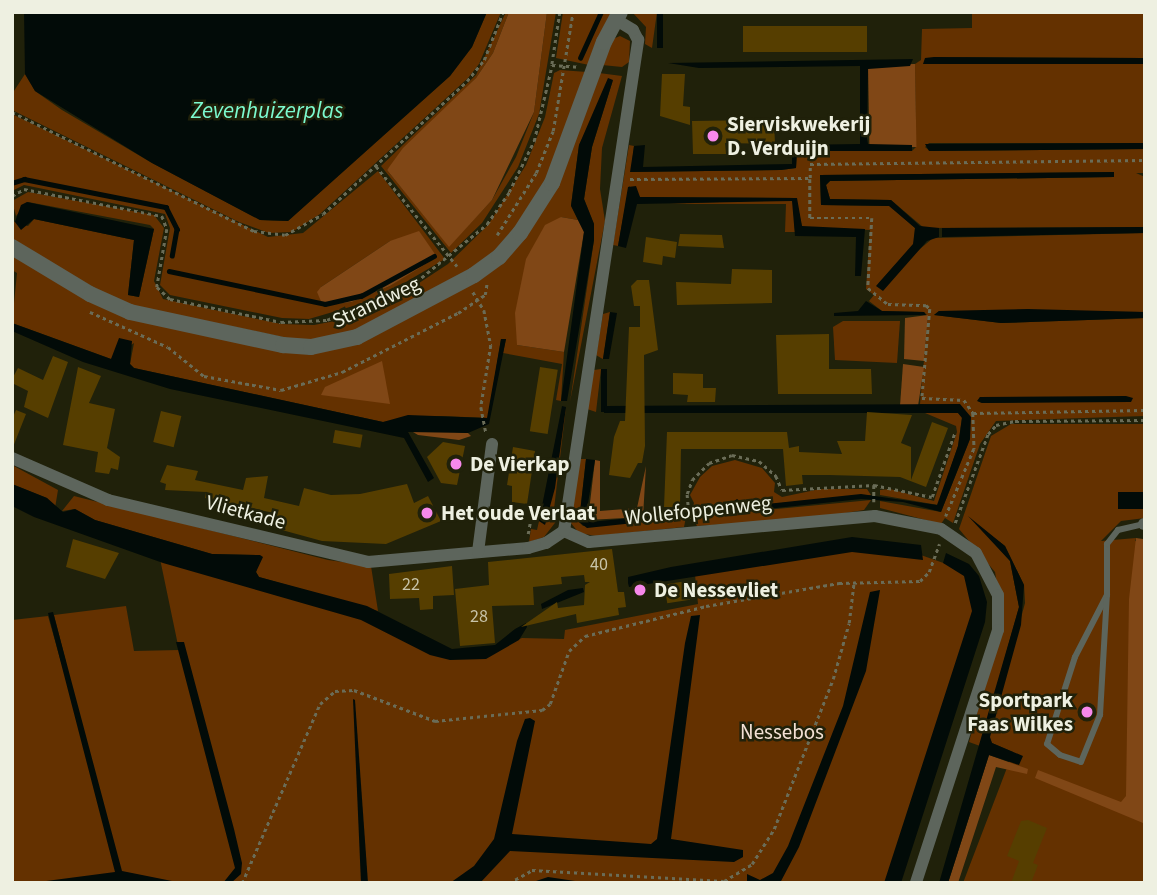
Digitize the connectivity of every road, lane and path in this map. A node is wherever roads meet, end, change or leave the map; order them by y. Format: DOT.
graph roads {
  1 [pos="503,12"];
  2 [pos="560,12"];
  3 [pos="573,12"];
  4 [pos="617,16"];
  5 [pos="552,65"];
  6 [pos="566,66"];
  7 [pos="594,69"];
  8 [pos="12,112"];
  9 [pos="1145,160"];
  10 [pos="810,178"];
  11 [pos="618,179"];
  12 [pos="12,196"];
  13 [pos="490,244"];
  14 [pos="12,247"];
  15 [pos="485,268"];
  16 [pos="79,304"];
  17 [pos="1145,410"];
  18 [pos="481,413"];
  19 [pos="973,413"];
  20 [pos="1145,420"];
  21 [pos="955,432"];
  22 [pos="489,438"];
  23 [pos="12,458"];
  24 [pos="874,487"];
  25 [pos="875,508"];
  26 [pos="690,523"];
  27 [pos="1144,524"];
  28 [pos="564,531"];
  29 [pos="946,531"];
  30 [pos="478,552"];
  31 [pos="854,581"];
  32 [pos="1107,595"];
  33 [pos="242,883"];
  34 [pos="509,883"];
  35 [pos="916,883"];
  1 -- 8 [label="path"];
  2 -- 5 [label="path"];
  3 -- 6 [label="path"];
  4 -- 7 [label="street, Strandweg"];
  4 -- 11 [label="street"];
  5 -- 6 [label="path"];
  5 -- 12 [label="path"];
  6 -- 7 [label="path"];
  6 -- 13 [label="path"];
  7 -- 15 [label="street, Strandweg"];
  9 -- 10 [label="path"];
  10 -- 11 [label="path"];
  10 -- 19 [label="path"];
  11 -- 28 [label="street"];
  14 -- 15 [label="street, Strandweg"];
  15 -- 16 [label="path"];
  17 -- 19 [label="path"];
  18 -- 22 [label="path"];
  19 -- 29 [label="path"];
  20 -- 29 [label="path"];
  21 -- 24 [label="path"];
  22 -- 30 [label="street"];
  23 -- 30 [label="street, Vlietkade"];
  24 -- 25 [label="path"];
  24 -- 26 [label="path"];
  27 -- 32 [label="lane"];
  28 -- 29 [label="street, Wollefoppenweg"];
  28 -- 30 [label="street, Vlietkade"];
  29 -- 31 [label="path"];
  29 -- 35 [label="street, Wollefoppenweg"];
  31 -- 33 [label="path"];
  31 -- 34 [label="path"];
  32 -- 32 [label="lane"];
}
